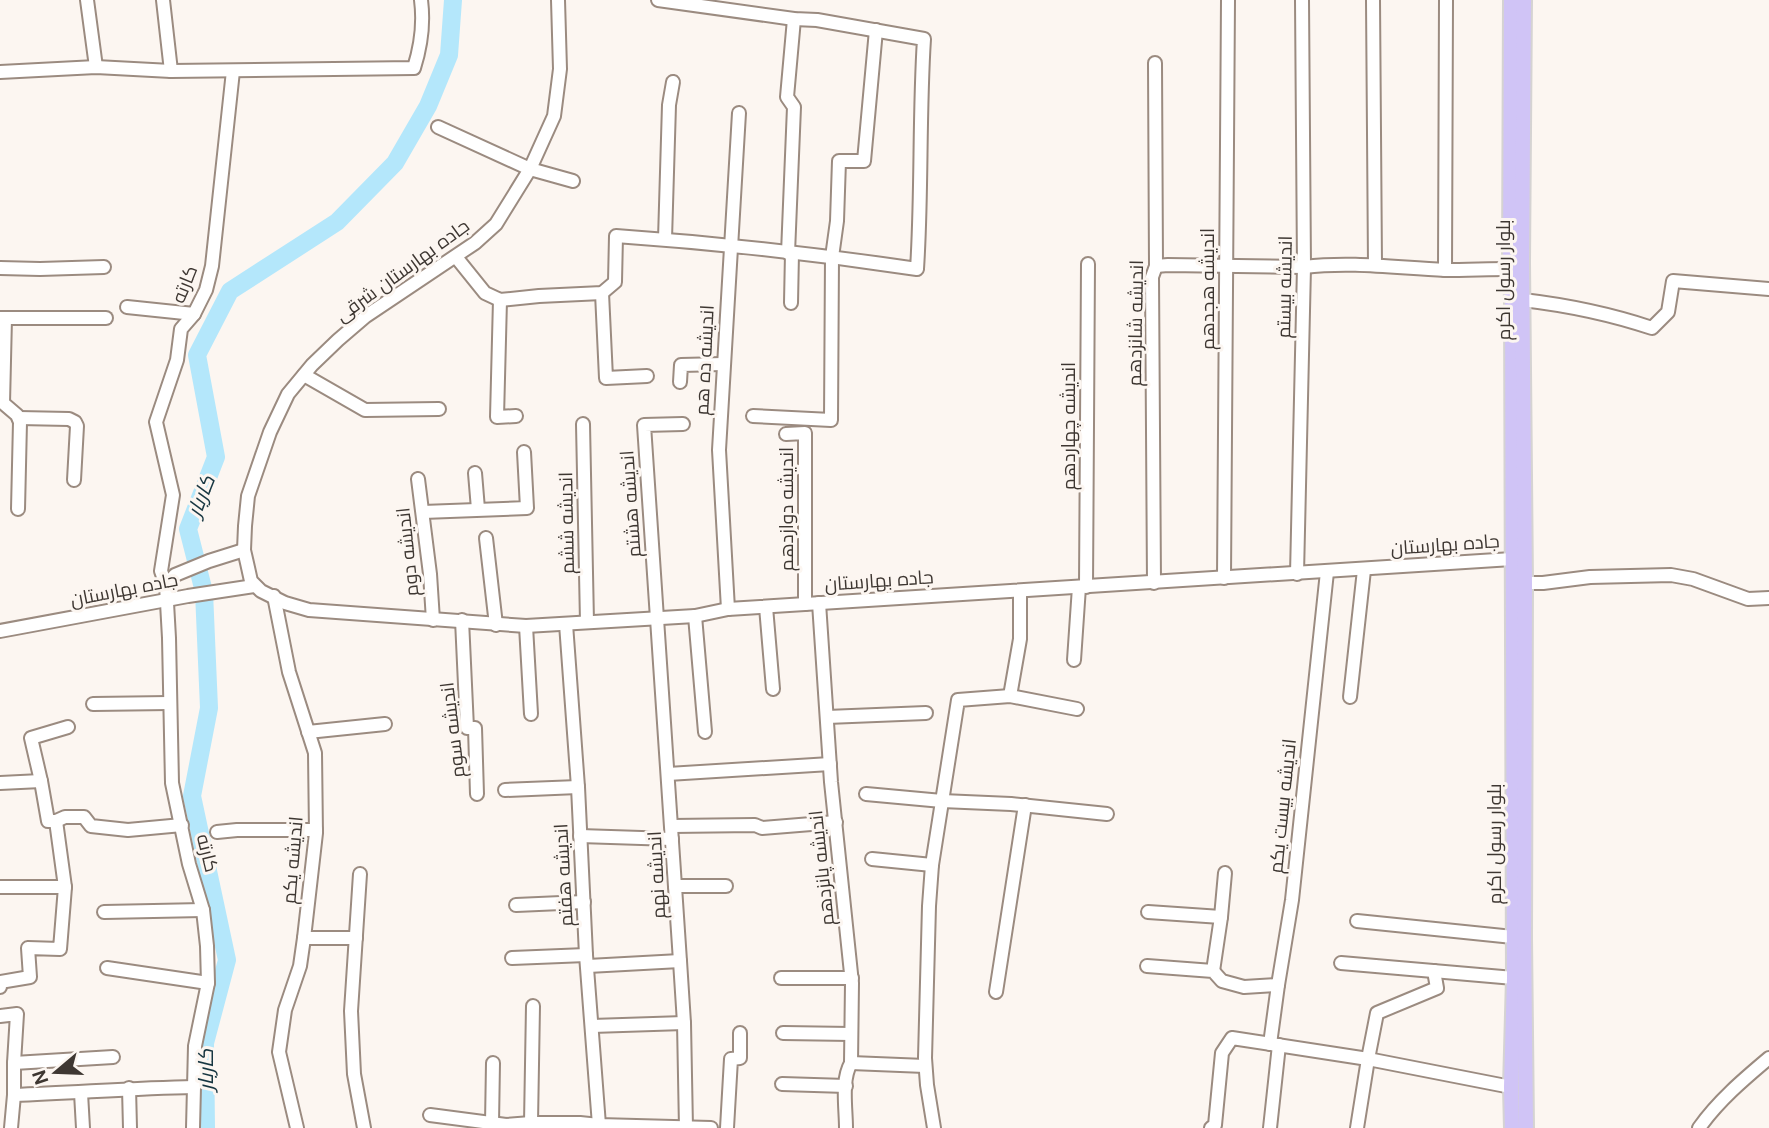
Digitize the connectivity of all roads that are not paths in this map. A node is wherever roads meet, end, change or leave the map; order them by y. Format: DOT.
graph roads {
  1 [pos="87,0"];
  2 [pos="163,0"];
  3 [pos="421,0"];
  4 [pos="558,0"];
  5 [pos="658,0"];
  6 [pos="1227,0"];
  7 [pos="1302,0"];
  8 [pos="1373,0"];
  9 [pos="1446,0"];
  10 [pos="1511,0"];
  11 [pos="1524,0"];
  12 [pos="750,6"];
  13 [pos="794,19"];
  14 [pos="876,30"];
  15 [pos="1155,63"];
  16 [pos="96,67"];
  17 [pos="171,71"];
  18 [pos="233,71"];
  19 [pos="0,72"];
  20 [pos="673,82"];
  21 [pos="738,113"];
  22 [pos="438,127"];
  23 [pos="530,169"];
  24 [pos="573,181"];
  25 [pos="665,239"];
  26 [pos="731,246"];
  27 [pos="790,253"];
  28 [pos="456,257"];
  29 [pos="832,257"];
  30 [pos="1088,264"];
  31 [pos="1375,265"];
  32 [pos="1156,266"];
  33 [pos="1226,266"];
  34 [pos="104,267"];
  35 [pos="1304,267"];
  36 [pos="0,268"];
  37 [pos="1510,269"];
  38 [pos="1445,270"];
  39 [pos="1769,289"];
  40 [pos="603,293"];
  41 [pos="500,300"];
  42 [pos="1523,300"];
  43 [pos="791,303"];
  44 [pos="127,307"];
  45 [pos="194,314"];
  46 [pos="2,318"];
  47 [pos="106,318"];
  48 [pos="723,364"];
  49 [pos="304,374"];
  50 [pos="647,376"];
  51 [pos="680,382"];
  52 [pos="439,409"];
  53 [pos="516,416"];
  54 [pos="753,416"];
  55 [pos="19,418"];
  56 [pos="583,424"];
  57 [pos="683,424"];
  58 [pos="786,434"];
  59 [pos="524,452"];
  60 [pos="475,473"];
  61 [pos="74,480"];
  62 [pos="418,480"];
  63 [pos="18,509"];
  64 [pos="478,509"];
  65 [pos="423,512"];
  66 [pos="486,538"];
  67 [pos="245,556"];
  68 [pos="1518,559"];
  69 [pos="1364,570"];
  70 [pos="1327,572"];
  71 [pos="1297,574"];
  72 [pos="1224,578"];
  73 [pos="170,580"];
  74 [pos="1154,583"];
  75 [pos="1525,583"];
  76 [pos="254,586"];
  77 [pos="1083,587"];
  78 [pos="1020,591"];
  79 [pos="274,597"];
  80 [pos="1769,598"];
  81 [pos="167,600"];
  82 [pos="812,604"];
  83 [pos="766,607"];
  84 [pos="728,609"];
  85 [pos="695,616"];
  86 [pos="656,619"];
  87 [pos="433,620"];
  88 [pos="462,620"];
  89 [pos="587,622"];
  90 [pos="566,624"];
  91 [pos="496,625"];
  92 [pos="526,626"];
  93 [pos="0,631"];
  94 [pos="1074,660"];
  95 [pos="773,689"];
  96 [pos="1010,696"];
  97 [pos="1350,696"];
  98 [pos="169,703"];
  99 [pos="93,704"];
  100 [pos="1077,709"];
  101 [pos="926,713"];
  102 [pos="531,714"];
  103 [pos="827,718"];
  104 [pos="385,724"];
  105 [pos="68,727"];
  106 [pos="308,732"];
  107 [pos="705,732"];
  108 [pos="830,764"];
  109 [pos="668,774"];
  110 [pos="41,781"];
  111 [pos="0,783"];
  112 [pos="578,787"];
  113 [pos="505,790"];
  114 [pos="477,794"];
  115 [pos="866,794"];
  116 [pos="942,802"];
  117 [pos="1025,805"];
  118 [pos="1107,814"];
  119 [pos="56,821"];
  120 [pos="836,822"];
  121 [pos="182,825"];
  122 [pos="316,830"];
  123 [pos="216,832"];
  124 [pos="672,833"];
  125 [pos="580,836"];
  126 [pos="872,859"];
  127 [pos="932,865"];
  128 [pos="1224,873"];
  129 [pos="360,874"];
  130 [pos="726,886"];
  131 [pos="0,887"];
  132 [pos="65,887"];
  133 [pos="675,887"];
  134 [pos="584,902"];
  135 [pos="516,905"];
  136 [pos="203,909"];
  137 [pos="104,912"];
  138 [pos="1148,912"];
  139 [pos="1221,917"];
  140 [pos="1357,921"];
  141 [pos="1513,937"];
  142 [pos="304,938"];
  143 [pos="356,938"];
  144 [pos="512,958"];
  145 [pos="587,961"];
  146 [pos="680,961"];
  147 [pos="1341,963"];
  148 [pos="1147,967"];
  149 [pos="107,968"];
  150 [pos="1213,971"];
  151 [pos="1434,971"];
  152 [pos="781,978"];
  153 [pos="852,978"];
  154 [pos="1514,978"];
  155 [pos="208,983"];
  156 [pos="1278,985"];
  157 [pos="0,987"];
  158 [pos="996,992"];
  159 [pos="533,1006"];
  160 [pos="0,1016"];
  161 [pos="684,1023"];
  162 [pos="592,1026"];
  163 [pos="740,1032"];
  164 [pos="783,1033"];
  165 [pos="851,1034"];
  166 [pos="1274,1044"];
  167 [pos="113,1057"];
  168 [pos="1769,1058"];
  169 [pos="1368,1059"];
  170 [pos="14,1063"];
  171 [pos="493,1063"];
  172 [pos="851,1063"];
  173 [pos="925,1066"];
  174 [pos="782,1084"];
  175 [pos="846,1086"];
  176 [pos="194,1087"];
  177 [pos="1511,1087"];
  178 [pos="129,1088"];
  179 [pos="81,1093"];
  180 [pos="14,1095"];
  181 [pos="430,1115"];
  182 [pos="8,1119"];
  183 [pos="492,1123"];
  184 [pos="531,1123"];
  185 [pos="580,1125"];
  186 [pos="599,1125"];
  187 [pos="506,1127"];
  188 [pos="83,1128"];
  189 [pos="130,1128"];
  190 [pos="193,1128"];
  191 [pos="297,1128"];
  192 [pos="364,1128"];
  193 [pos="686,1128"];
  194 [pos="711,1128"];
  195 [pos="727,1128"];
  196 [pos="846,1128"];
  197 [pos="934,1128"];
  198 [pos="1211,1128"];
  199 [pos="1270,1128"];
  200 [pos="1357,1128"];
  201 [pos="1512,1128"];
  202 [pos="1526,1128"];
  203 [pos="1699,1128"];
  1 -- 16 [label="street"];
  2 -- 17 [label="street"];
  3 -- 18 [label="street"];
  4 -- 23 [label="street, جاده بهارستان شرقی"];
  5 -- 12 [label="street"];
  6 -- 33 [label="street, اندیشه هجدهم"];
  7 -- 35 [label="street, اندیشه بیستم"];
  8 -- 31 [label="street"];
  9 -- 38 [label="street"];
  10 -- 37 [label="main road, بلوار رسول اکرم"];
  11 -- 42 [label="main road, بلوار رسول اکرم"];
  12 -- 13 [label="street"];
  13 -- 14 [label="street"];
  13 -- 27 [label="street"];
  14 -- 29 [label="street"];
  14 -- 29 [label="street"];
  15 -- 32 [label="street, اندیشه شانزدهم"];
  16 -- 17 [label="street"];
  16 -- 19 [label="street"];
  17 -- 18 [label="street"];
  18 -- 45 [label="street, کارته"];
  20 -- 25 [label="street"];
  21 -- 26 [label="street, اندیشه ده هم"];
  22 -- 23 [label="street"];
  23 -- 24 [label="street"];
  23 -- 28 [label="street, جاده بهارستان شرقی"];
  25 -- 26 [label="street"];
  25 -- 40 [label="street"];
  26 -- 27 [label="street"];
  26 -- 48 [label="street, اندیشه ده هم"];
  27 -- 29 [label="street"];
  27 -- 43 [label="street"];
  28 -- 41 [label="street"];
  28 -- 49 [label="street, جاده بهارستان شرقی"];
  29 -- 54 [label="street"];
  30 -- 77 [label="street, اندیشه چهاردهم"];
  31 -- 35 [label="street"];
  31 -- 38 [label="street"];
  32 -- 33 [label="street"];
  32 -- 74 [label="street, اندیشه شانزدهم"];
  33 -- 35 [label="street"];
  33 -- 72 [label="street, اندیشه هجدهم"];
  34 -- 36 [label="street"];
  35 -- 71 [label="street, اندیشه بیستم"];
  37 -- 38 [label="street"];
  37 -- 68 [label="main road, بلوار رسول اکرم"];
  39 -- 42 [label="street"];
  40 -- 41 [label="street"];
  40 -- 50 [label="street"];
  41 -- 53 [label="street"];
  42 -- 68 [label="main road, بلوار رسول اکرم"];
  44 -- 45 [label="street"];
  45 -- 73 [label="street, کارته"];
  46 -- 47 [label="street"];
  46 -- 55 [label="street"];
  48 -- 51 [label="street"];
  48 -- 84 [label="street, اندیشه ده هم"];
  49 -- 52 [label="street"];
  49 -- 67 [label="street, جاده بهارستان شرقی"];
  55 -- 61 [label="street"];
  55 -- 63 [label="street"];
  56 -- 89 [label="street, اندیشه ششم"];
  57 -- 86 [label="street, اندیشه هشتم"];
  58 -- 82 [label="street, اندیشه دوازدهم"];
  59 -- 64 [label="street"];
  60 -- 64 [label="street"];
  62 -- 65 [label="street, اندیشه دوم"];
  64 -- 65 [label="street"];
  65 -- 87 [label="street, اندیشه دوم"];
  66 -- 91 [label="street"];
  67 -- 73 [label="street"];
  67 -- 76 [label="street"];
  68 -- 69 [label="street, جاده بهارستان"];
  68 -- 75 [label="main road, بلوار رسول اکرم"];
  68 -- 141 [label="main road, بلوار رسول اکرم"];
  69 -- 70 [label="street, جاده بهارستان"];
  69 -- 97 [label="street"];
  70 -- 71 [label="street, جاده بهارستان"];
  70 -- 156 [label="street, اندیشه بیست یکم"];
  71 -- 72 [label="street, جاده بهارستان"];
  72 -- 74 [label="street, جاده بهارستان"];
  73 -- 81 [label="street, کارته"];
  74 -- 77 [label="street, جاده بهارستان"];
  75 -- 80 [label="street"];
  75 -- 202 [label="main road, بلوار رسول اکرم"];
  76 -- 79 [label="street, جاده بهارستان"];
  76 -- 81 [label="street, جاده بهارستان"];
  77 -- 78 [label="street, جاده بهارستان"];
  77 -- 94 [label="street, اندیشه چهاردهم"];
  78 -- 82 [label="street, جاده بهارستان"];
  78 -- 96 [label="street"];
  79 -- 87 [label="street, جاده بهارستان"];
  79 -- 106 [label="street, اندیشه یکم"];
  81 -- 93 [label="street, جاده بهارستان"];
  81 -- 98 [label="street, کارته"];
  82 -- 83 [label="street, جاده بهارستان"];
  82 -- 103 [label="street, اندیشه پانزدهم"];
  83 -- 84 [label="street, جاده بهارستان"];
  83 -- 95 [label="street"];
  84 -- 85 [label="street, جاده بهارستان"];
  85 -- 86 [label="street, جاده بهارستان"];
  85 -- 107 [label="street"];
  86 -- 89 [label="street, جاده بهارستان"];
  86 -- 109 [label="street, اندیشه نهم"];
  87 -- 88 [label="street, جاده بهارستان"];
  88 -- 91 [label="street, جاده بهارستان"];
  88 -- 114 [label="street, اندیشه سوم"];
  89 -- 90 [label="street, جاده بهارستان"];
  90 -- 92 [label="street, جاده بهارستان"];
  90 -- 112 [label="street, اندیشه هفتم"];
  91 -- 92 [label="street, جاده بهارستان"];
  92 -- 102 [label="street"];
  96 -- 100 [label="street"];
  96 -- 116 [label="street"];
  98 -- 99 [label="street"];
  98 -- 121 [label="street, کارته"];
  101 -- 103 [label="street"];
  103 -- 108 [label="street, اندیشه پانزدهم"];
  104 -- 106 [label="street"];
  105 -- 110 [label="street"];
  106 -- 122 [label="street, اندیشه یکم"];
  108 -- 109 [label="street"];
  108 -- 120 [label="street, اندیشه پانزدهم"];
  109 -- 124 [label="street, اندیشه نهم"];
  110 -- 111 [label="street"];
  110 -- 119 [label="street"];
  112 -- 113 [label="street"];
  112 -- 125 [label="street, اندیشه هفتم"];
  115 -- 116 [label="street"];
  116 -- 117 [label="street"];
  116 -- 127 [label="street"];
  117 -- 118 [label="street"];
  117 -- 158 [label="street"];
  119 -- 121 [label="street"];
  119 -- 132 [label="street"];
  120 -- 124 [label="street"];
  120 -- 153 [label="street, اندیشه پانزدهم"];
  121 -- 136 [label="street, کارته"];
  122 -- 123 [label="street"];
  122 -- 142 [label="street, اندیشه یکم"];
  124 -- 125 [label="street"];
  124 -- 133 [label="street, اندیشه نهم"];
  125 -- 134 [label="street, اندیشه هفتم"];
  126 -- 127 [label="street"];
  127 -- 173 [label="street"];
  128 -- 139 [label="street"];
  129 -- 143 [label="street"];
  130 -- 133 [label="street"];
  131 -- 132 [label="street"];
  132 -- 157 [label="street"];
  133 -- 146 [label="street, اندیشه نهم"];
  134 -- 135 [label="street"];
  134 -- 145 [label="street, اندیشه هفتم"];
  136 -- 137 [label="street"];
  136 -- 155 [label="street, کارته"];
  138 -- 139 [label="street"];
  139 -- 150 [label="street"];
  140 -- 141 [label="street"];
  141 -- 154 [label="main road, بلوار رسول اکرم"];
  142 -- 143 [label="street"];
  142 -- 191 [label="street, اندیشه یکم"];
  143 -- 192 [label="street"];
  144 -- 145 [label="street"];
  145 -- 146 [label="street"];
  145 -- 162 [label="street, اندیشه هفتم"];
  146 -- 161 [label="street, اندیشه نهم"];
  147 -- 151 [label="street"];
  148 -- 150 [label="street"];
  149 -- 155 [label="street"];
  150 -- 156 [label="street"];
  151 -- 154 [label="street"];
  151 -- 169 [label="street"];
  152 -- 153 [label="street"];
  153 -- 165 [label="street, اندیشه پانزدهم"];
  154 -- 177 [label="main road, بلوار رسول اکرم"];
  155 -- 176 [label="street, کارته"];
  156 -- 166 [label="street, اندیشه بیست یکم"];
  159 -- 184 [label="street"];
  160 -- 170 [label="street"];
  161 -- 162 [label="street"];
  161 -- 193 [label="street, اندیشه نهم"];
  162 -- 186 [label="street, اندیشه هفتم"];
  163 -- 195 [label="street"];
  164 -- 165 [label="street"];
  165 -- 172 [label="street, اندیشه پانزدهم"];
  166 -- 169 [label="street"];
  166 -- 198 [label="street"];
  166 -- 199 [label="street, اندیشه بیست یکم"];
  167 -- 170 [label="street"];
  168 -- 203 [label="street"];
  169 -- 177 [label="street"];
  169 -- 200 [label="street"];
  170 -- 180 [label="street"];
  171 -- 183 [label="street"];
  172 -- 173 [label="street"];
  172 -- 175 [label="street, اندیشه پانزدهم"];
  173 -- 197 [label="street"];
  174 -- 175 [label="street"];
  175 -- 196 [label="street, اندیشه پانزدهم"];
  176 -- 178 [label="street"];
  176 -- 190 [label="street, کارته"];
  177 -- 201 [label="main road, بلوار رسول اکرم"];
  178 -- 179 [label="street"];
  178 -- 189 [label="street"];
  179 -- 180 [label="street"];
  179 -- 188 [label="street"];
  180 -- 182 [label="street"];
  181 -- 183 [label="street"];
  183 -- 187 [label="street"];
  184 -- 185 [label="street"];
  184 -- 187 [label="street"];
  185 -- 186 [label="street"];
  186 -- 193 [label="street"];
  193 -- 194 [label="street"];
}
